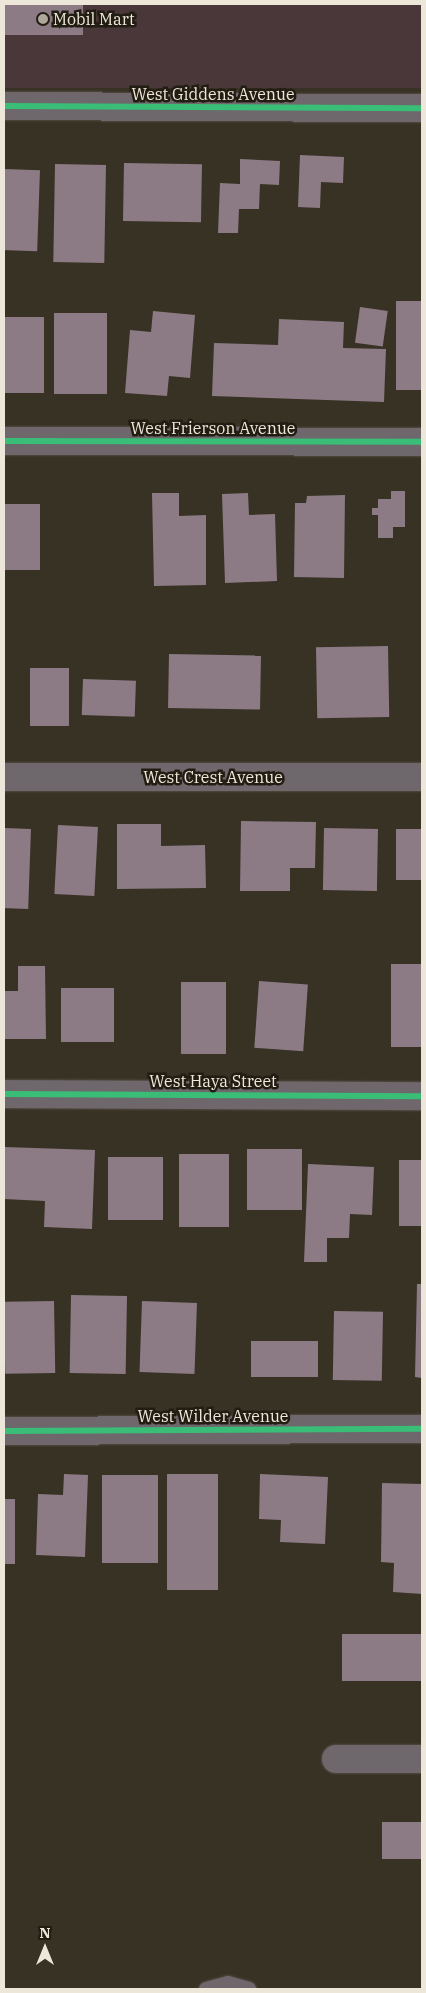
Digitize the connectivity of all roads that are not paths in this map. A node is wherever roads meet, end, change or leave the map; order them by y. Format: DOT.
graph roads {
  1 [pos="4,106"];
  2 [pos="422,108"];
  3 [pos="4,441"];
  4 [pos="422,442"];
  5 [pos="4,777"];
  6 [pos="422,777"];
  7 [pos="4,1094"];
  8 [pos="422,1096"];
  9 [pos="422,1428"];
  10 [pos="4,1431"];
  11 [pos="336,1759"];
  12 [pos="422,1759"];
  13 [pos="206,1989"];
  14 [pos="248,1989"];
  1 -- 2 [label="street, West Giddens Avenue"];
  3 -- 4 [label="street, West Frierson Avenue"];
  5 -- 6 [label="street, West Crest Avenue"];
  7 -- 8 [label="street, West Haya Street"];
  9 -- 10 [label="street, West Wilder Avenue"];
  11 -- 12 [label="street"];
  13 -- 14 [label="lane"];
}
